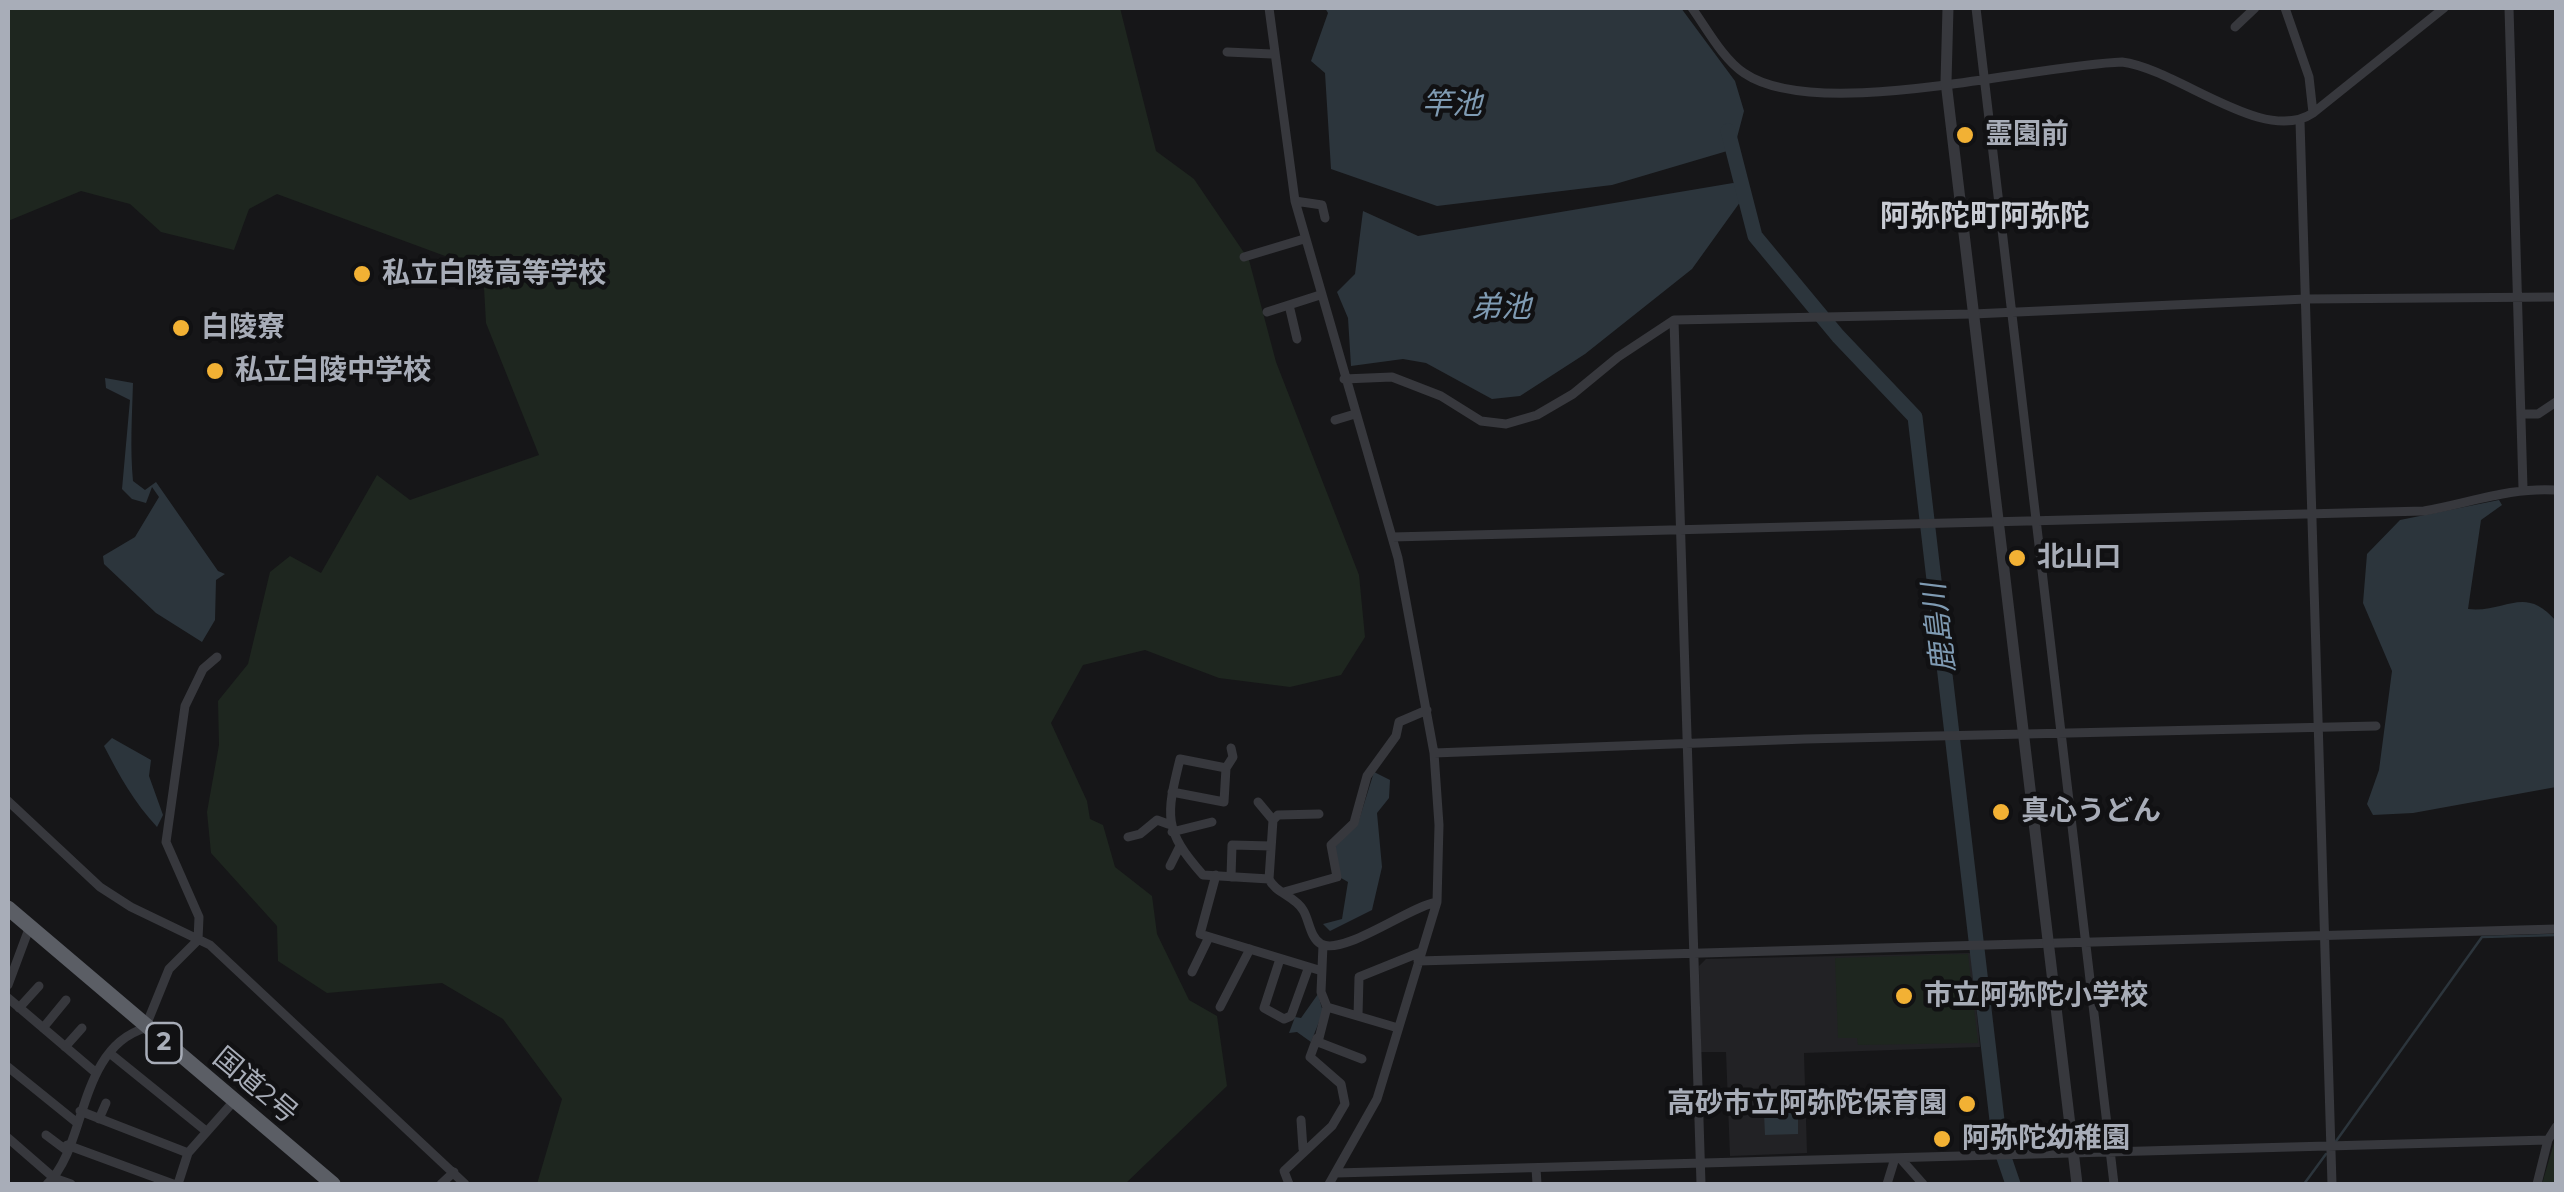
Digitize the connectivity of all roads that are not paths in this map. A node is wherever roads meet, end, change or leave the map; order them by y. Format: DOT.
graph roads {
  1 [pos="1269,8"];
  2 [pos="1692,8"];
  3 [pos="1948,8"];
  4 [pos="1976,8"];
  5 [pos="2255,8"];
  6 [pos="2285,8"];
  7 [pos="2444,8"];
  8 [pos="2509,8"];
  9 [pos="2235,27"];
  10 [pos="1227,52"];
  11 [pos="1272,54"];
  12 [pos="1985,76"];
  13 [pos="1946,82"];
  14 [pos="2313,113"];
  15 [pos="2300,121"];
  16 [pos="1295,201"];
  17 [pos="1326,218"];
  18 [pos="1304,239"];
  19 [pos="1244,256"];
  20 [pos="1320,295"];
  21 [pos="2518,296"];
  22 [pos="2556,298"];
  23 [pos="2306,299"];
  24 [pos="1289,305"];
  25 [pos="2010,311"];
  26 [pos="1267,312"];
  27 [pos="1973,314"];
  28 [pos="1674,320"];
  29 [pos="1297,339"];
  30 [pos="1344,379"];
  31 [pos="2556,402"];
  32 [pos="1355,414"];
  33 [pos="2522,414"];
  34 [pos="1334,420"];
  35 [pos="2522,488"];
  36 [pos="2556,490"];
  37 [pos="2314,511"];
  38 [pos="2036,522"];
  39 [pos="1997,523"];
  40 [pos="1681,532"];
  41 [pos="1392,537"];
  42 [pos="218,657"];
  43 [pos="1427,710"];
  44 [pos="2319,726"];
  45 [pos="2376,726"];
  46 [pos="2022,734"];
  47 [pos="2062,734"];
  48 [pos="1688,744"];
  49 [pos="1230,748"];
  50 [pos="1434,753"];
  51 [pos="1226,768"];
  52 [pos="1172,792"];
  53 [pos="8,801"];
  54 [pos="1258,802"];
  55 [pos="1319,814"];
  56 [pos="1273,820"];
  57 [pos="1212,822"];
  58 [pos="1170,828"];
  59 [pos="1128,837"];
  60 [pos="1271,846"];
  61 [pos="1179,848"];
  62 [pos="1170,866"];
  63 [pos="1216,876"];
  64 [pos="1231,877"];
  65 [pos="1269,880"];
  66 [pos="1284,892"];
  67 [pos="1437,902"];
  68 [pos="8,908"];
  69 [pos="30,926"];
  70 [pos="2556,929"];
  71 [pos="2323,935"];
  72 [pos="1209,937"];
  73 [pos="198,940"];
  74 [pos="2086,942"];
  75 [pos="2048,944"];
  76 [pos="1323,945"];
  77 [pos="1250,949"];
  78 [pos="1695,956"];
  79 [pos="1420,957"];
  80 [pos="1280,959"];
  81 [pos="1308,969"];
  82 [pos="1192,972"];
  83 [pos="1322,972"];
  84 [pos="8,985"];
  85 [pos="39,986"];
  86 [pos="8,998"];
  87 [pos="66,1000"];
  88 [pos="1221,1001"];
  89 [pos="1328,1007"];
  90 [pos="19,1008"];
  91 [pos="1358,1016"];
  92 [pos="42,1028"];
  93 [pos="82,1028"];
  94 [pos="145,1028"];
  95 [pos="1398,1028"];
  96 [pos="1317,1038"];
  97 [pos="65,1047"];
  98 [pos="112,1055"];
  99 [pos="1362,1059"];
  100 [pos="8,1067"];
  101 [pos="96,1072"];
  102 [pos="234,1101"];
  103 [pos="106,1103"];
  104 [pos="78,1116"];
  105 [pos="100,1119"];
  106 [pos="1301,1120"];
  107 [pos="2556,1127"];
  108 [pos="206,1131"];
  109 [pos="46,1135"];
  110 [pos="8,1138"];
  111 [pos="2548,1140"];
  112 [pos="66,1147"];
  113 [pos="2330,1147"];
  114 [pos="1303,1149"];
  115 [pos="2109,1152"];
  116 [pos="188,1153"];
  117 [pos="2074,1154"];
  118 [pos="1897,1158"];
  119 [pos="1700,1164"];
  120 [pos="1536,1168"];
  121 [pos="1438,1171"];
  122 [pos="454,1172"];
  123 [pos="1336,1173"];
  124 [pos="51,1181"];
  125 [pos="326,1182"];
  126 [pos="177,1183"];
  127 [pos="71,1184"];
  128 [pos="195,1184"];
  129 [pos="441,1184"];
  130 [pos="466,1184"];
  131 [pos="1290,1184"];
  132 [pos="1328,1184"];
  133 [pos="1438,1184"];
  134 [pos="1537,1184"];
  135 [pos="1701,1184"];
  136 [pos="1888,1184"];
  137 [pos="1923,1184"];
  138 [pos="2077,1184"];
  139 [pos="2114,1184"];
  140 [pos="2332,1184"];
  141 [pos="2537,1184"];
  1 -- 11 [label="street"];
  2 -- 13 [label="street"];
  3 -- 13 [label="street"];
  4 -- 12 [label="street"];
  5 -- 9 [label="street"];
  6 -- 14 [label="street"];
  7 -- 14 [label="street"];
  8 -- 21 [label="street"];
  10 -- 11 [label="street"];
  11 -- 16 [label="street"];
  12 -- 13 [label="street"];
  12 -- 15 [label="street"];
  12 -- 25 [label="street"];
  13 -- 27 [label="street"];
  14 -- 15 [label="street"];
  15 -- 23 [label="street"];
  16 -- 17 [label="street"];
  16 -- 18 [label="street"];
  18 -- 19 [label="street"];
  18 -- 20 [label="street"];
  20 -- 24 [label="street"];
  20 -- 30 [label="street"];
  21 -- 22 [label="street"];
  21 -- 23 [label="street"];
  21 -- 33 [label="street"];
  23 -- 25 [label="street"];
  23 -- 37 [label="street"];
  24 -- 26 [label="street"];
  24 -- 29 [label="street"];
  25 -- 27 [label="street"];
  25 -- 38 [label="street"];
  27 -- 28 [label="street"];
  27 -- 39 [label="street"];
  28 -- 30 [label="street"];
  28 -- 40 [label="street"];
  30 -- 32 [label="street"];
  31 -- 33 [label="street"];
  32 -- 34 [label="street"];
  32 -- 41 [label="street"];
  33 -- 35 [label="street"];
  35 -- 36 [label="street"];
  35 -- 37 [label="street"];
  37 -- 38 [label="street"];
  37 -- 44 [label="street"];
  38 -- 39 [label="street"];
  38 -- 47 [label="street"];
  39 -- 40 [label="street"];
  39 -- 46 [label="street"];
  40 -- 41 [label="street"];
  40 -- 48 [label="street"];
  41 -- 43 [label="street"];
  42 -- 73 [label="street"];
  43 -- 50 [label="street"];
  43 -- 66 [label="street"];
  44 -- 45 [label="street"];
  44 -- 47 [label="street"];
  44 -- 71 [label="street"];
  46 -- 47 [label="street"];
  46 -- 48 [label="street"];
  46 -- 75 [label="street"];
  47 -- 74 [label="street"];
  48 -- 50 [label="street"];
  48 -- 78 [label="street"];
  49 -- 51 [label="street"];
  50 -- 67 [label="street"];
  51 -- 52 [label="street"];
  51 -- 52 [label="street"];
  52 -- 58 [label="street"];
  53 -- 73 [label="street"];
  54 -- 56 [label="street"];
  55 -- 56 [label="street"];
  56 -- 60 [label="street"];
  57 -- 58 [label="street"];
  58 -- 59 [label="street"];
  58 -- 61 [label="street"];
  60 -- 64 [label="street"];
  60 -- 65 [label="street"];
  61 -- 62 [label="street"];
  61 -- 63 [label="street"];
  63 -- 64 [label="street"];
  63 -- 72 [label="street"];
  64 -- 65 [label="street"];
  65 -- 66 [label="street"];
  66 -- 76 [label="street"];
  67 -- 76 [label="street"];
  67 -- 79 [label="street"];
  68 -- 69 [label="highway, 国道2号 / 2"];
  69 -- 84 [label="street"];
  69 -- 94 [label="highway, 国道2号 / 2"];
  70 -- 71 [label="street"];
  71 -- 74 [label="street"];
  71 -- 113 [label="street"];
  72 -- 77 [label="street"];
  72 -- 82 [label="street"];
  73 -- 94 [label="street"];
  73 -- 122 [label="street"];
  74 -- 75 [label="street"];
  74 -- 115 [label="street"];
  75 -- 78 [label="street"];
  75 -- 117 [label="street"];
  76 -- 83 [label="street"];
  77 -- 80 [label="street"];
  77 -- 88 [label="street"];
  78 -- 79 [label="street"];
  78 -- 119 [label="street"];
  79 -- 91 [label="street"];
  79 -- 95 [label="street"];
  80 -- 81 [label="street"];
  80 -- 81 [label="street"];
  81 -- 83 [label="street"];
  83 -- 89 [label="street"];
  85 -- 90 [label="street"];
  86 -- 90 [label="street"];
  87 -- 92 [label="street"];
  89 -- 91 [label="street"];
  89 -- 96 [label="street"];
  90 -- 92 [label="street"];
  91 -- 95 [label="street"];
  92 -- 97 [label="street"];
  93 -- 97 [label="street"];
  94 -- 98 [label="street"];
  94 -- 102 [label="highway, 国道2号 / 2"];
  95 -- 123 [label="street"];
  96 -- 99 [label="street"];
  96 -- 114 [label="street"];
  97 -- 101 [label="street"];
  98 -- 101 [label="street"];
  98 -- 108 [label="street"];
  100 -- 104 [label="street"];
  101 -- 104 [label="street"];
  102 -- 108 [label="street"];
  102 -- 125 [label="highway, 国道2号 / 2"];
  103 -- 105 [label="street"];
  104 -- 105 [label="street"];
  104 -- 112 [label="street"];
  105 -- 116 [label="street"];
  106 -- 114 [label="street"];
  107 -- 111 [label="street"];
  108 -- 116 [label="street"];
  109 -- 112 [label="street"];
  110 -- 124 [label="street"];
  111 -- 113 [label="street"];
  111 -- 141 [label="street"];
  112 -- 124 [label="street"];
  112 -- 126 [label="street"];
  113 -- 115 [label="street"];
  113 -- 140 [label="street"];
  114 -- 131 [label="street"];
  115 -- 117 [label="street"];
  115 -- 139 [label="street"];
  116 -- 126 [label="street"];
  117 -- 118 [label="street"];
  117 -- 138 [label="street"];
  118 -- 119 [label="street"];
  118 -- 136 [label="street"];
  118 -- 137 [label="street"];
  119 -- 120 [label="street"];
  119 -- 135 [label="street"];
  120 -- 121 [label="street"];
  120 -- 134 [label="street"];
  121 -- 123 [label="street"];
  121 -- 133 [label="street"];
  122 -- 129 [label="street"];
  122 -- 130 [label="street"];
  123 -- 132 [label="street"];
  124 -- 127 [label="street"];
  126 -- 128 [label="street"];
}
